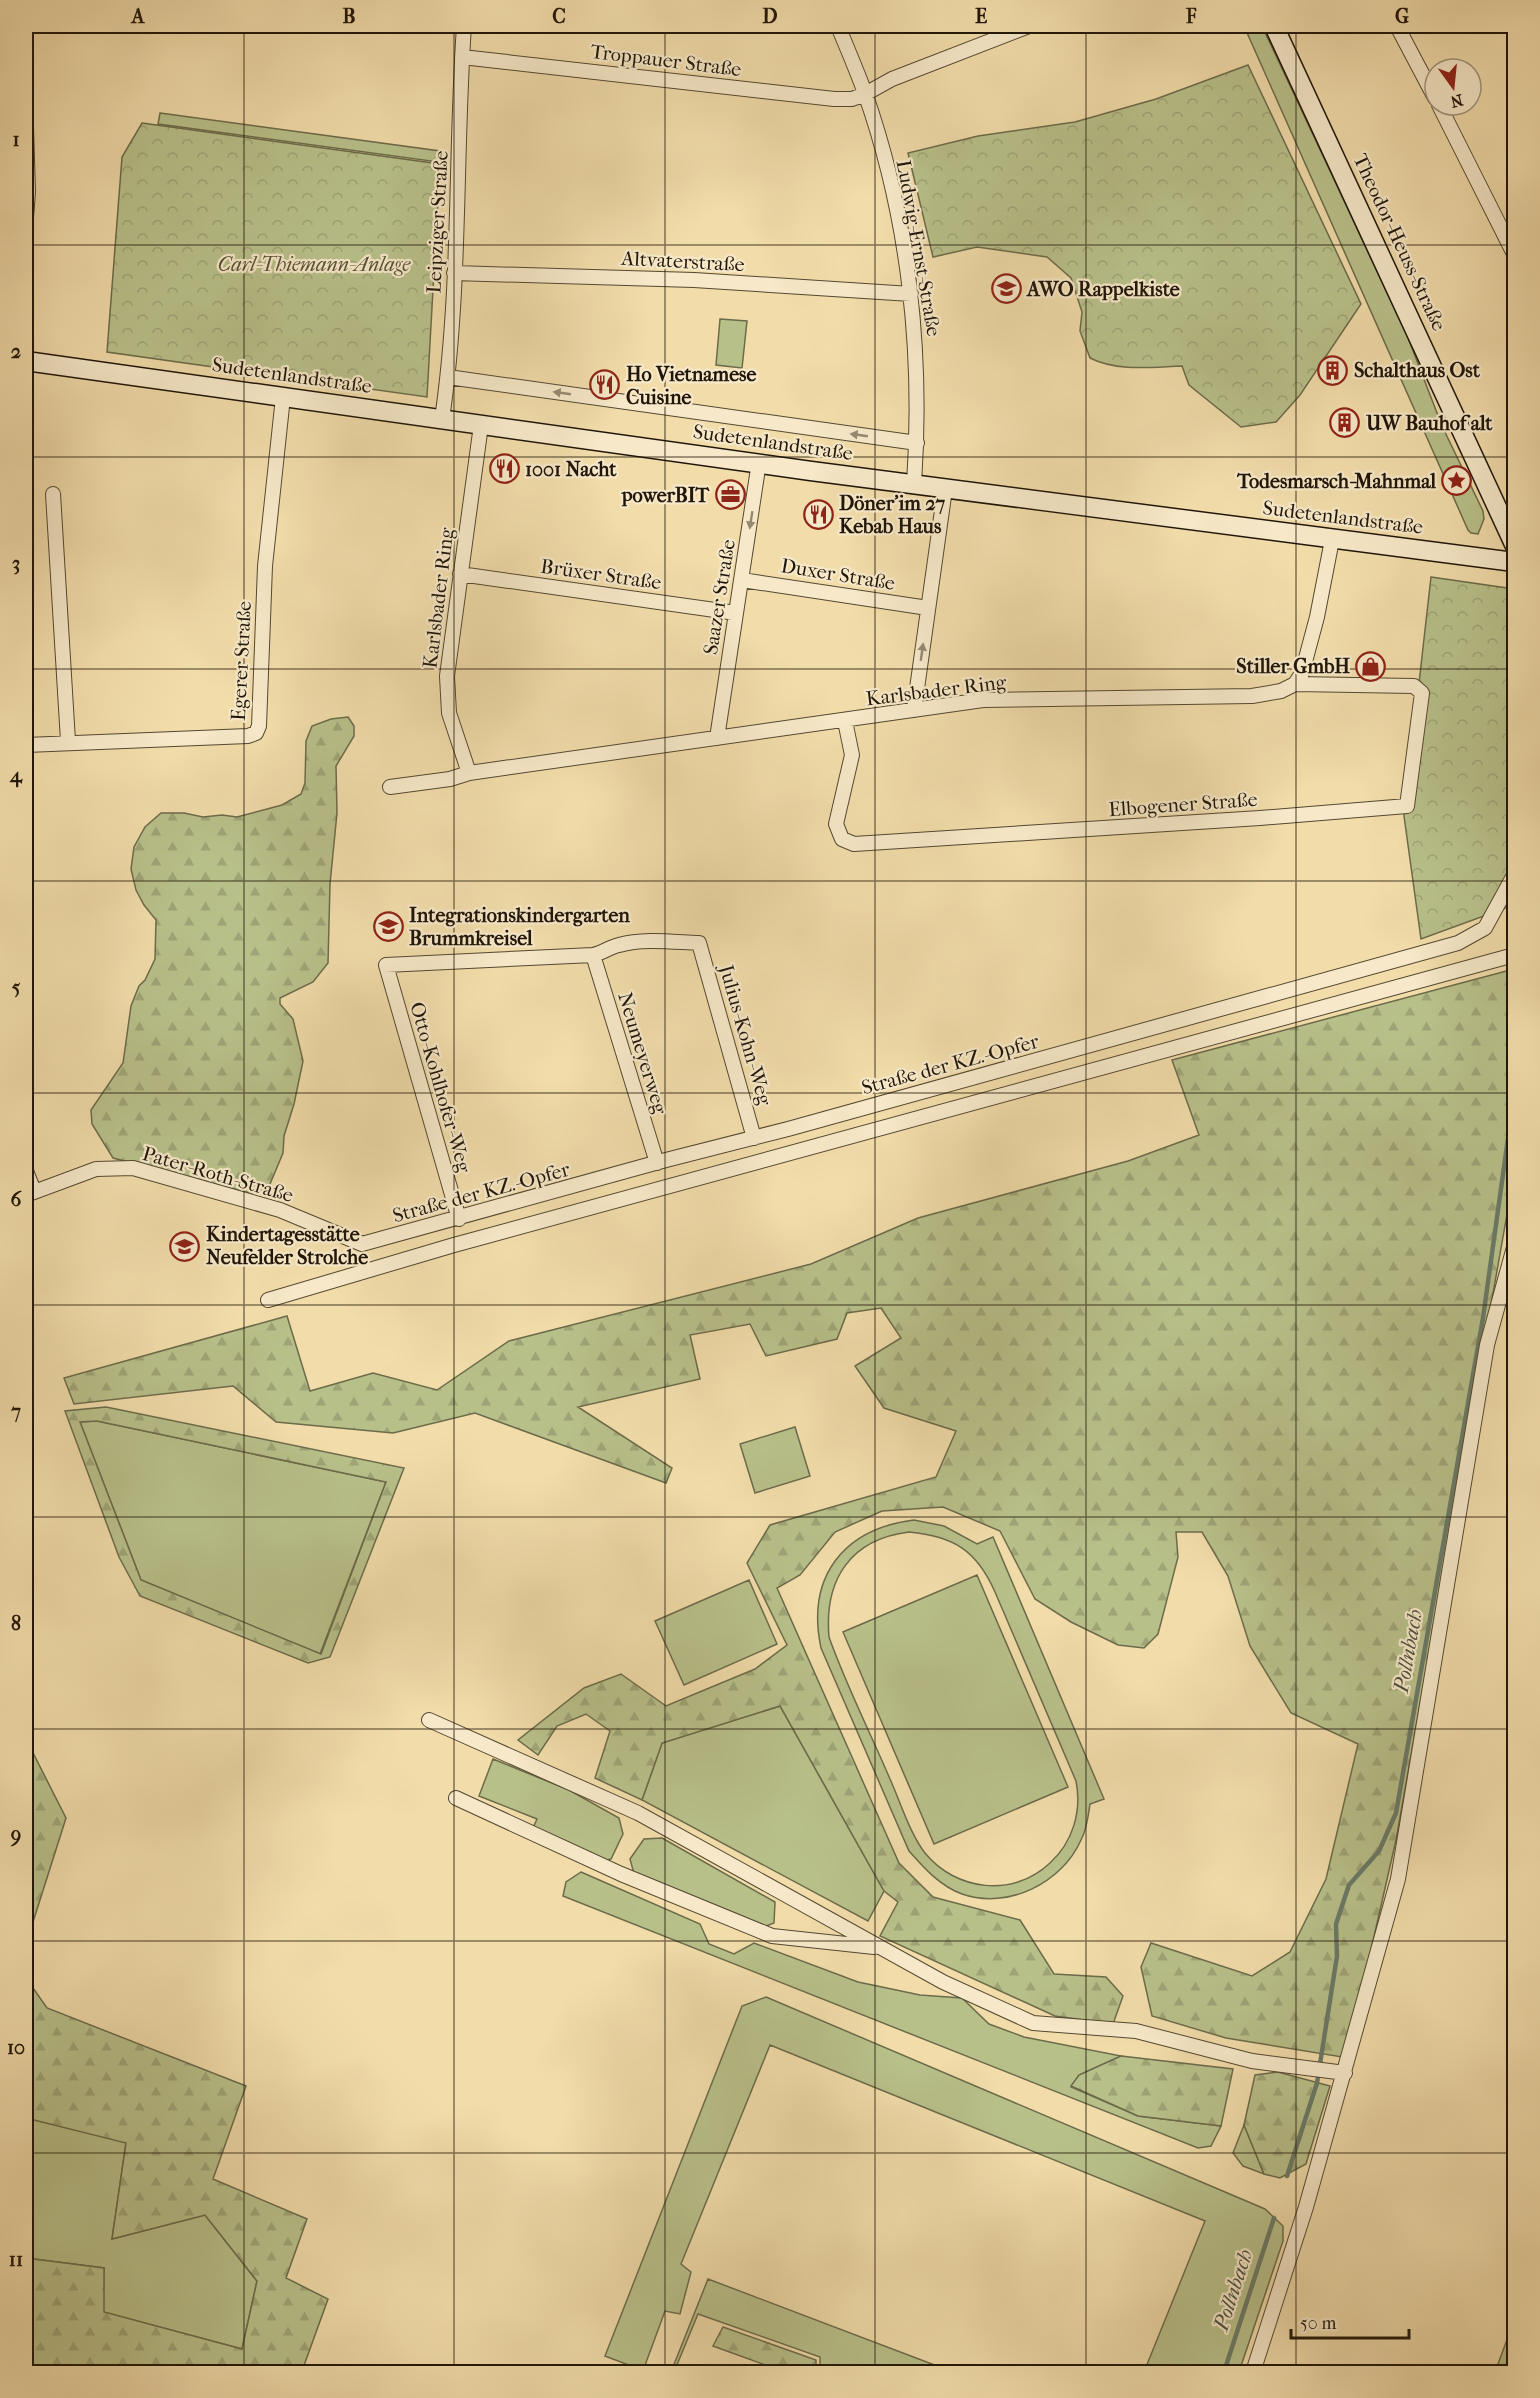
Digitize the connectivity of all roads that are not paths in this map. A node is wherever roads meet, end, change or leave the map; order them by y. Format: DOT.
graph roads {
  1 [pos="464,26"];
  2 [pos="838,26"];
  3 [pos="1029,26"];
  4 [pos="1274,26"];
  5 [pos="1397,26"];
  6 [pos="462,57"];
  7 [pos="1423,75"];
  8 [pos="865,94"];
  9 [pos="1445,117"];
  10 [pos="26,127"];
  11 [pos="27,192"];
  12 [pos="26,218"];
  13 [pos="1515,254"];
  14 [pos="454,273"];
  15 [pos="910,294"];
  16 [pos="26,361"];
  17 [pos="448,377"];
  18 [pos="283,397"];
  19 [pos="442,419"];
  20 [pos="481,425"];
  21 [pos="917,443"];
  22 [pos="759,462"];
  23 [pos="914,484"];
  24 [pos="945,489"];
  25 [pos="53,494"];
  26 [pos="1332,540"];
  27 [pos="1515,544"];
  28 [pos="1515,562"];
  29 [pos="460,574"];
  30 [pos="742,579"];
  31 [pos="928,608"];
  32 [pos="736,613"];
  33 [pos="1295,684"];
  34 [pos="914,710"];
  35 [pos="845,721"];
  36 [pos="717,738"];
  37 [pos="68,741"];
  38 [pos="26,745"];
  39 [pos="469,773"];
  40 [pos="390,787"];
  41 [pos="1515,875"];
  42 [pos="592,955"];
  43 [pos="1515,955"];
  44 [pos="754,1138"];
  45 [pos="657,1163"];
  46 [pos="26,1171"];
  47 [pos="30,1193"];
  48 [pos="459,1219"];
  49 [pos="362,1244"];
  50 [pos="1515,1247"];
  51 [pos="268,1299"];
  52 [pos="429,1720"];
  53 [pos="456,1798"];
  54 [pos="882,1948"];
  55 [pos="1345,2073"];
  56 [pos="1253,2373"];
  1 -- 6 [label="street, Leipziger Straße"];
  2 -- 8 [label="street, Ludwig-Ernst-Straße"];
  3 -- 8 [label="street, Troppauer Straße"];
  4 -- 27 [label="street, Theodor-Heuss-Straße"];
  5 -- 7 [label="street"];
  6 -- 8 [label="street, Troppauer Straße"];
  6 -- 14 [label="street, Leipziger Straße"];
  8 -- 15 [label="street, Ludwig-Ernst-Straße"];
  9 -- 13 [label="street"];
  10 -- 11 [label="street"];
  11 -- 12 [label="street"];
  14 -- 15 [label="street, Altvaterstraße"];
  14 -- 17 [label="street, Leipziger Straße"];
  15 -- 21 [label="street, Ludwig-Ernst-Straße"];
  16 -- 18 [label="street, Sudetenlandstraße"];
  17 -- 19 [label="street, Leipziger Straße"];
  21 -- 17 [label="street, Sudetenlandstraße, one-way"];
  18 -- 19 [label="street, Sudetenlandstraße"];
  18 -- 37 [label="street, Egerer Straße"];
  19 -- 20 [label="street, Sudetenlandstraße"];
  20 -- 22 [label="street, Sudetenlandstraße"];
  20 -- 29 [label="street, Karlsbader Ring"];
  21 -- 23 [label="street, Ludwig-Ernst-Straße"];
  22 -- 23 [label="street, Sudetenlandstraße"];
  22 -- 30 [label="street, Saazer Straße, one-way"];
  23 -- 24 [label="street, Sudetenlandstraße"];
  24 -- 26 [label="street, Sudetenlandstraße"];
  24 -- 31 [label="street"];
  25 -- 37 [label="street"];
  26 -- 28 [label="street, Sudetenlandstraße"];
  26 -- 33 [label="street"];
  29 -- 32 [label="street, Brüxer Straße"];
  29 -- 39 [label="street, Karlsbader Ring"];
  30 -- 31 [label="street, Duxer Straße"];
  30 -- 32 [label="street, Saazer Straße"];
  34 -- 31 [label="street, one-way"];
  32 -- 36 [label="street, Saazer Straße"];
  33 -- 34 [label="street, Karlsbader Ring"];
  33 -- 35 [label="street, Elbogener Straße"];
  34 -- 35 [label="street, Karlsbader Ring"];
  35 -- 36 [label="street, Karlsbader Ring"];
  36 -- 39 [label="street, Karlsbader Ring"];
  37 -- 38 [label="street, Egerer Straße"];
  39 -- 40 [label="street, Karlsbader Ring"];
  41 -- 44 [label="street, Straße der KZ.-Opfer"];
  42 -- 44 [label="street, Julius-Kohn-Weg"];
  42 -- 45 [label="street, Neumeyerweg"];
  42 -- 48 [label="street, Otto-Kohlhofer-Weg"];
  43 -- 51 [label="street"];
  44 -- 45 [label="street, Straße der KZ.-Opfer"];
  45 -- 48 [label="street, Straße der KZ.-Opfer"];
  46 -- 47 [label="street"];
  47 -- 49 [label="street, Pater-Roth-Straße"];
  48 -- 49 [label="street, Straße der KZ.-Opfer"];
  50 -- 55 [label="street"];
  52 -- 54 [label="street"];
  53 -- 54 [label="street"];
  54 -- 55 [label="street"];
  55 -- 56 [label="street"];
}
